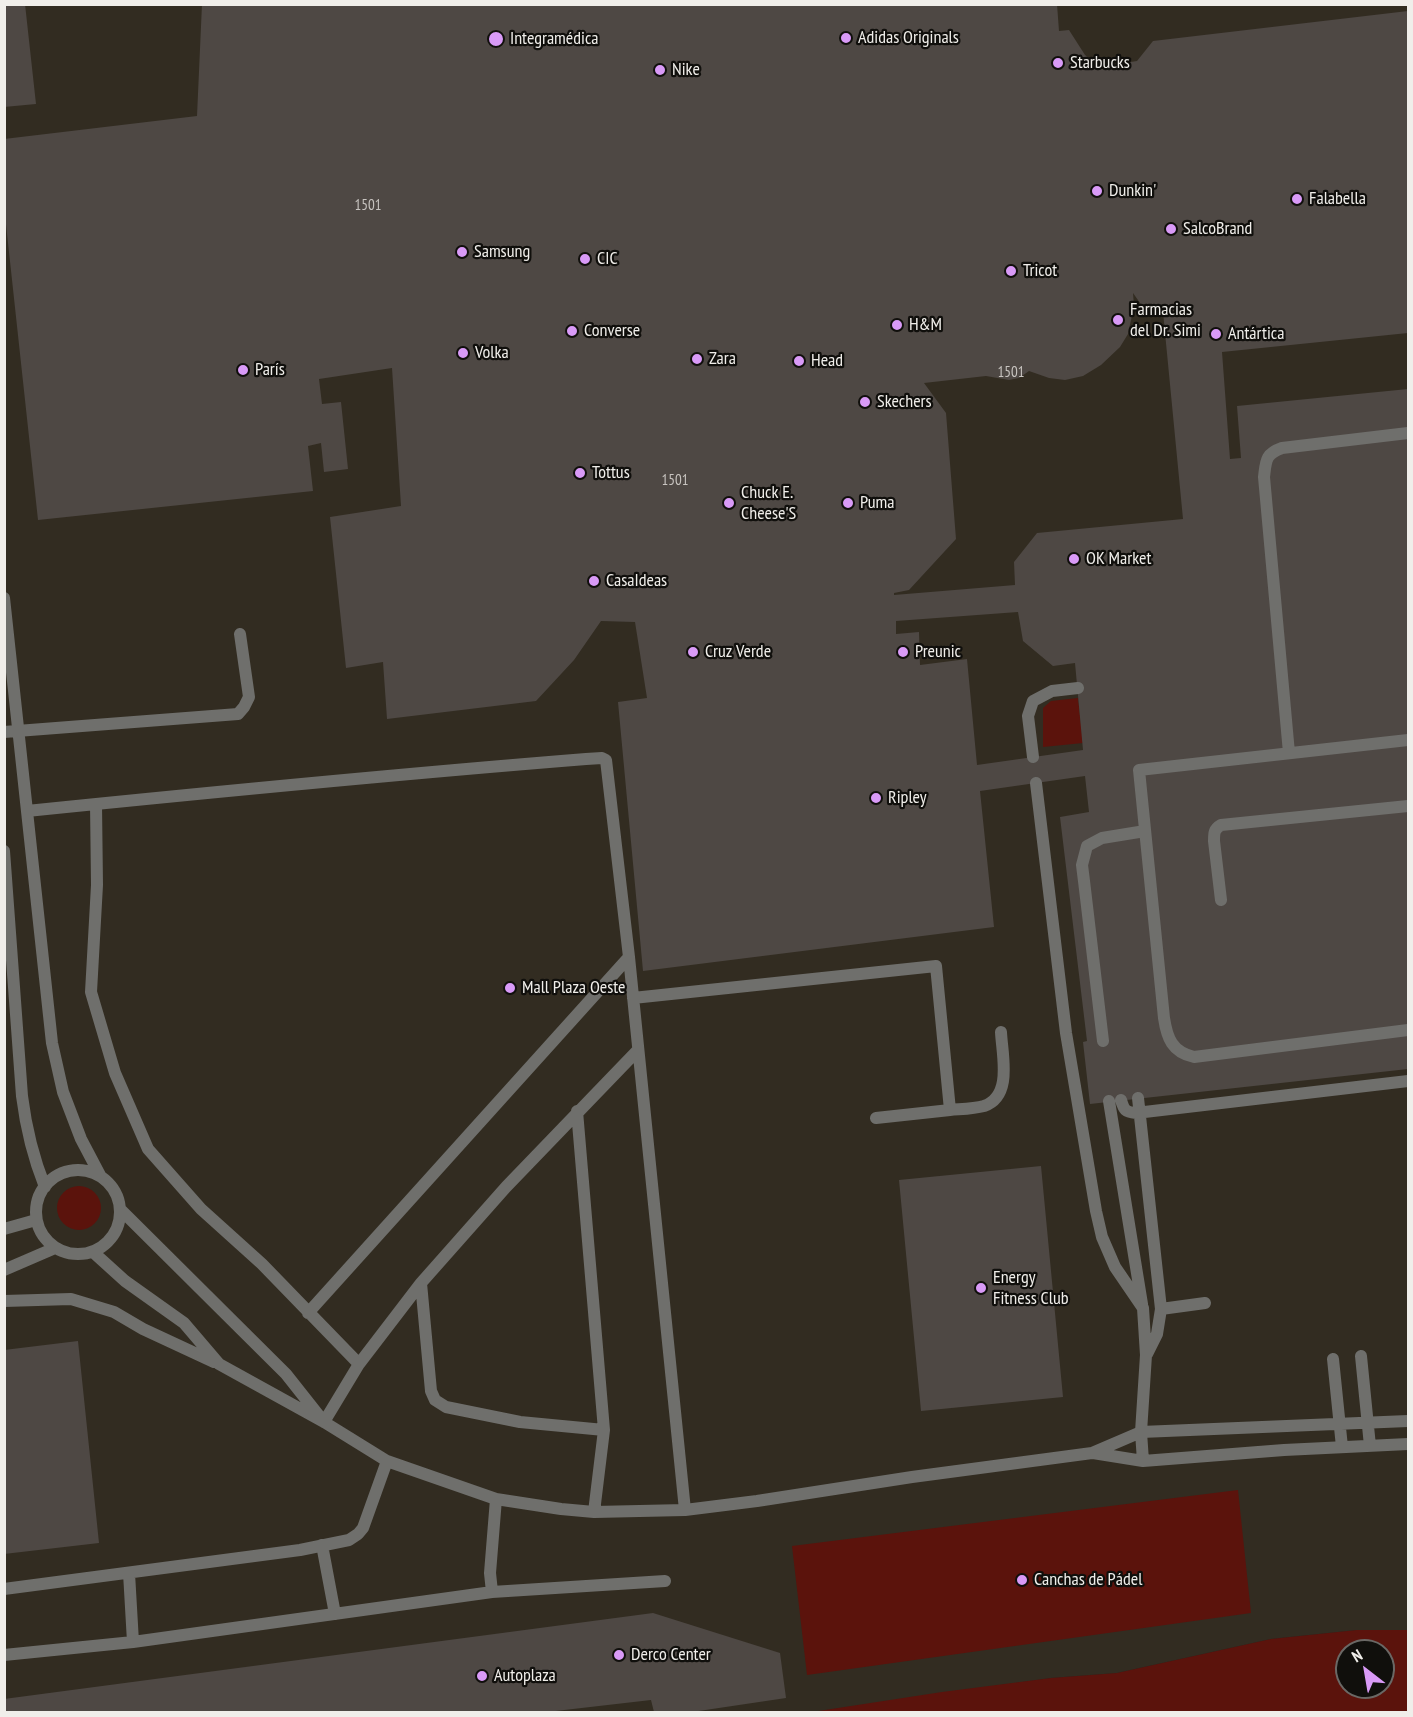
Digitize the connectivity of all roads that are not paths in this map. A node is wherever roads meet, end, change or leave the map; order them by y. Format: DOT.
graph roads {
  1 [pos="1408,433"];
  2 [pos="4,598"];
  3 [pos="240,634"];
  4 [pos="8,654"];
  5 [pos="1078,688"];
  6 [pos="11,731"];
  7 [pos="1408,740"];
  8 [pos="1289,753"];
  9 [pos="1033,757"];
  10 [pos="1036,783"];
  11 [pos="96,804"];
  12 [pos="1408,806"];
  13 [pos="27,811"];
  14 [pos="1145,831"];
  15 [pos="4,851"];
  16 [pos="6,871"];
  17 [pos="1221,900"];
  18 [pos="629,957"];
  19 [pos="633,998"];
  20 [pos="1408,1030"];
  21 [pos="1001,1032"];
  22 [pos="1103,1041"];
  23 [pos="638,1050"];
  24 [pos="1408,1082"];
  25 [pos="1138,1098"];
  26 [pos="950,1110"];
  27 [pos="578,1111"];
  28 [pos="876,1118"];
  29 [pos="101,1177"];
  30 [pos="45,1187"];
  31 [pos="120,1209"];
  32 [pos="36,1220"];
  33 [pos="4,1229"];
  34 [pos="55,1248"];
  35 [pos="93,1252"];
  36 [pos="4,1270"];
  37 [pos="422,1283"];
  38 [pos="4,1301"];
  39 [pos="1205,1303"];
  40 [pos="1143,1308"];
  41 [pos="1161,1309"];
  42 [pos="308,1313"];
  43 [pos="1146,1355"];
  44 [pos="1361,1356"];
  45 [pos="1333,1359"];
  46 [pos="219,1364"];
  47 [pos="359,1364"];
  48 [pos="1408,1421"];
  49 [pos="324,1422"];
  50 [pos="1368,1423"];
  51 [pos="1340,1424"];
  52 [pos="603,1430"];
  53 [pos="1141,1432"];
  54 [pos="1408,1444"];
  55 [pos="1370,1446"];
  56 [pos="1342,1447"];
  57 [pos="1092,1453"];
  58 [pos="387,1461"];
  59 [pos="1143,1461"];
  60 [pos="496,1499"];
  61 [pos="685,1510"];
  62 [pos="594,1512"];
  63 [pos="322,1545"];
  64 [pos="129,1573"];
  65 [pos="665,1581"];
  66 [pos="4,1589"];
  67 [pos="492,1592"];
  68 [pos="335,1614"];
  69 [pos="133,1641"];
  70 [pos="4,1655"];
  1 -- 8 [label="lane"];
  2 -- 4 [label="lane"];
  3 -- 6 [label="lane"];
  4 -- 6 [label="lane"];
  5 -- 9 [label="lane"];
  6 -- 13 [label="lane"];
  7 -- 8 [label="lane"];
  8 -- 14 [label="lane"];
  10 -- 40 [label="lane"];
  11 -- 13 [label="lane"];
  11 -- 18 [label="lane"];
  11 -- 42 [label="lane"];
  12 -- 17 [label="lane"];
  13 -- 29 [label="lane"];
  14 -- 20 [label="lane"];
  14 -- 22 [label="lane"];
  15 -- 16 [label="lane"];
  16 -- 30 [label="lane"];
  18 -- 19 [label="lane"];
  18 -- 42 [label="lane"];
  19 -- 23 [label="lane"];
  19 -- 26 [label="lane"];
  21 -- 26 [label="lane"];
  23 -- 27 [label="lane"];
  23 -- 61 [label="lane"];
  24 -- 40 [label="lane"];
  25 -- 41 [label="lane"];
  26 -- 28 [label="lane"];
  27 -- 37 [label="lane"];
  27 -- 52 [label="lane"];
  29 -- 30 [label="lane"];
  29 -- 31 [label="lane"];
  30 -- 32 [label="lane"];
  31 -- 35 [label="lane"];
  31 -- 49 [label="lane"];
  32 -- 33 [label="lane"];
  32 -- 34 [label="lane"];
  34 -- 35 [label="lane"];
  34 -- 36 [label="lane"];
  35 -- 46 [label="lane"];
  37 -- 47 [label="lane"];
  37 -- 52 [label="lane"];
  38 -- 46 [label="lane"];
  39 -- 41 [label="lane"];
  40 -- 43 [label="lane"];
  41 -- 43 [label="lane"];
  42 -- 47 [label="lane"];
  43 -- 53 [label="lane"];
  44 -- 50 [label="lane"];
  45 -- 51 [label="lane"];
  46 -- 49 [label="lane"];
  47 -- 49 [label="lane"];
  48 -- 50 [label="lane"];
  49 -- 58 [label="lane"];
  50 -- 51 [label="lane"];
  50 -- 55 [label="lane"];
  51 -- 53 [label="lane"];
  51 -- 56 [label="lane"];
  52 -- 62 [label="lane"];
  53 -- 57 [label="lane"];
  53 -- 59 [label="lane"];
  54 -- 55 [label="lane"];
  55 -- 56 [label="lane"];
  56 -- 59 [label="lane"];
  57 -- 59 [label="lane"];
  57 -- 61 [label="lane"];
  58 -- 60 [label="lane"];
  58 -- 63 [label="lane"];
  60 -- 62 [label="lane"];
  60 -- 67 [label="lane"];
  61 -- 62 [label="lane"];
  63 -- 64 [label="lane"];
  63 -- 68 [label="lane"];
  64 -- 66 [label="lane"];
  64 -- 69 [label="lane"];
  65 -- 67 [label="lane"];
  67 -- 68 [label="lane"];
  68 -- 69 [label="lane"];
  69 -- 70 [label="lane"];
}
